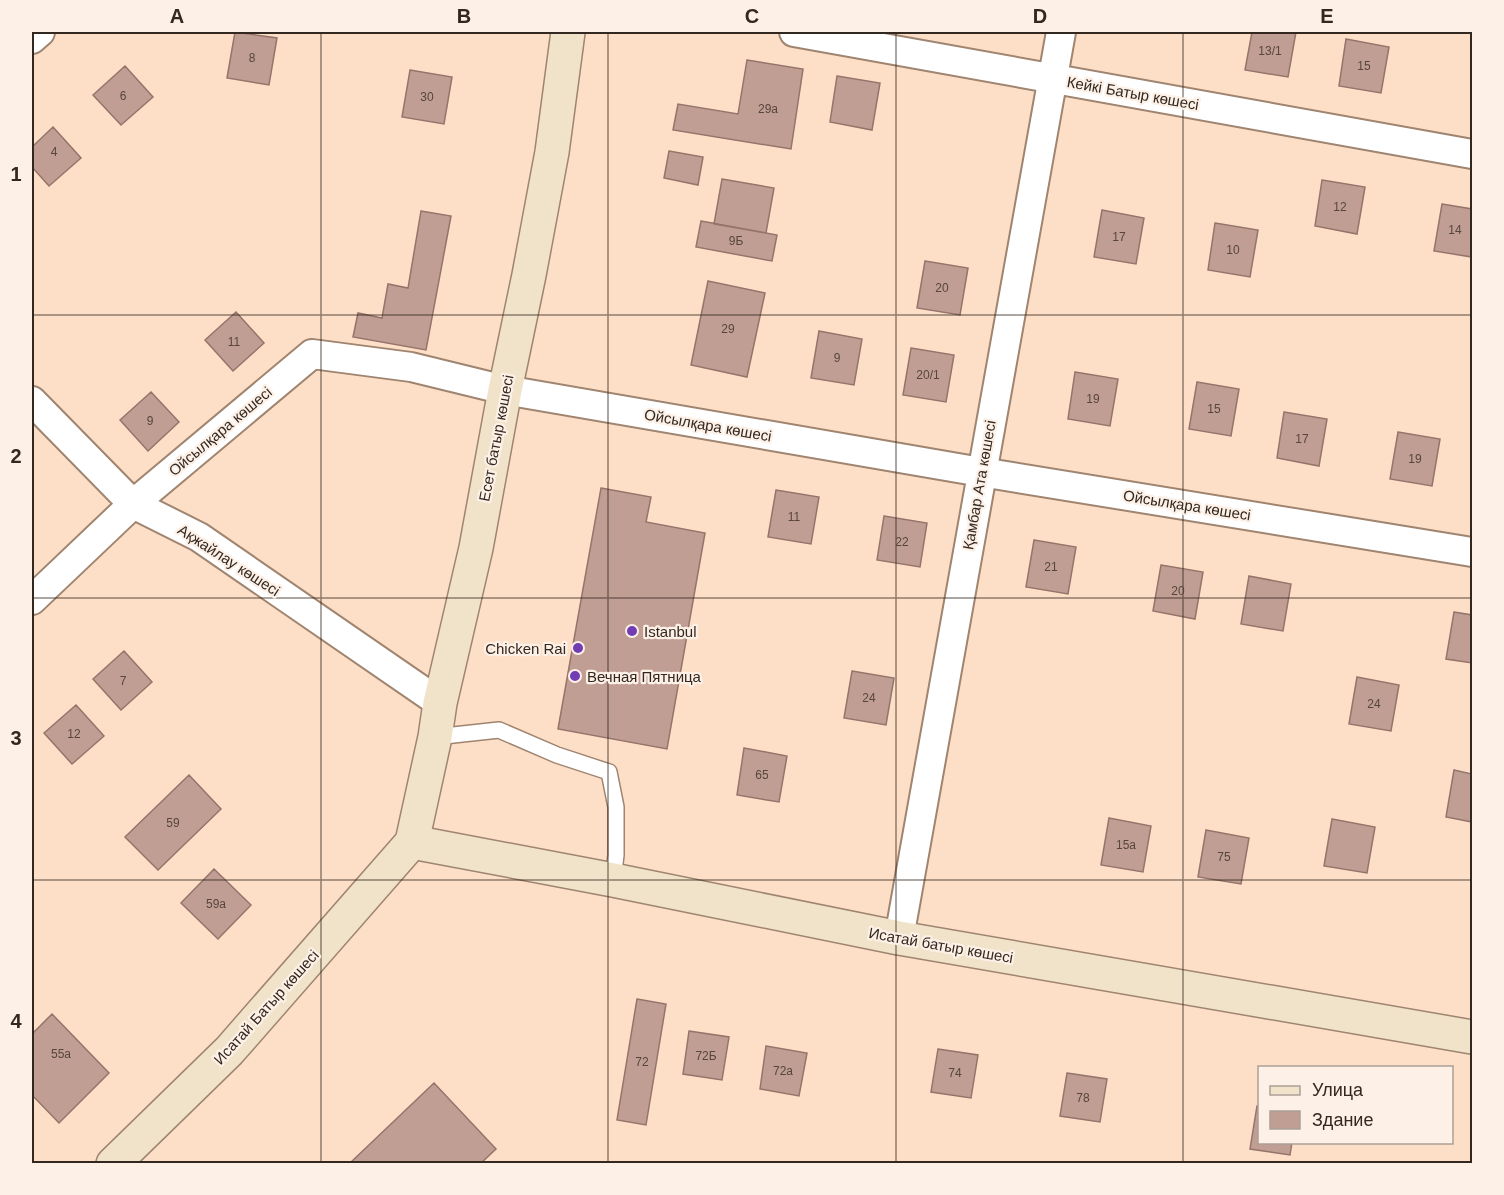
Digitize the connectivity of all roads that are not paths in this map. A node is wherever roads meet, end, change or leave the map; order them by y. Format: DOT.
graph roads {
  1 [pos="40,32"];
  2 [pos="568,32"];
  3 [pos="794,32"];
  4 [pos="1060,32"];
  5 [pos="32,39"];
  6 [pos="1053,79"];
  7 [pos="1473,154"];
  8 [pos="505,390"];
  9 [pos="32,401"];
  10 [pos="981,472"];
  11 [pos="133,504"];
  12 [pos="1473,552"];
  13 [pos="32,600"];
  14 [pos="440,702"];
  15 [pos="435,737"];
  16 [pos="412,842"];
  17 [pos="613,880"];
  18 [pos="898,938"];
  19 [pos="1473,1037"];
  20 [pos="112,1164"];
  1 -- 5 [label="street"];
  2 -- 8 [label="street, Есет батыр көшесі"];
  3 -- 6 [label="street, Кейкі Батыр көшесі"];
  4 -- 6 [label="street, Қамбар Ата көшесі"];
  6 -- 7 [label="street, Кейкі Батыр көшесі"];
  6 -- 10 [label="street, Қамбар Ата көшесі"];
  8 -- 10 [label="street, Ойсылқара көшесі"];
  8 -- 11 [label="street, Ойсылқара көшесі"];
  8 -- 14 [label="street, Есет батыр көшесі"];
  9 -- 11 [label="street, Ақжайлау көшесі"];
  10 -- 12 [label="street, Ойсылқара көшесі"];
  10 -- 18 [label="street, Қамбар Ата көшесі"];
  11 -- 13 [label="street, Ойсылқара көшесі"];
  11 -- 14 [label="street, Ақжайлау көшесі"];
  14 -- 15 [label="street, Есет батыр көшесі"];
  15 -- 16 [label="street, Есет батыр көшесі"];
  15 -- 17 [label="lane"];
  16 -- 17 [label="street, Исатай батыр көшесі"];
  16 -- 20 [label="street, Исатай Батыр көшесі"];
  17 -- 18 [label="street, Исатай батыр көшесі"];
  18 -- 19 [label="street, Исатай батыр көшесі"];
}
